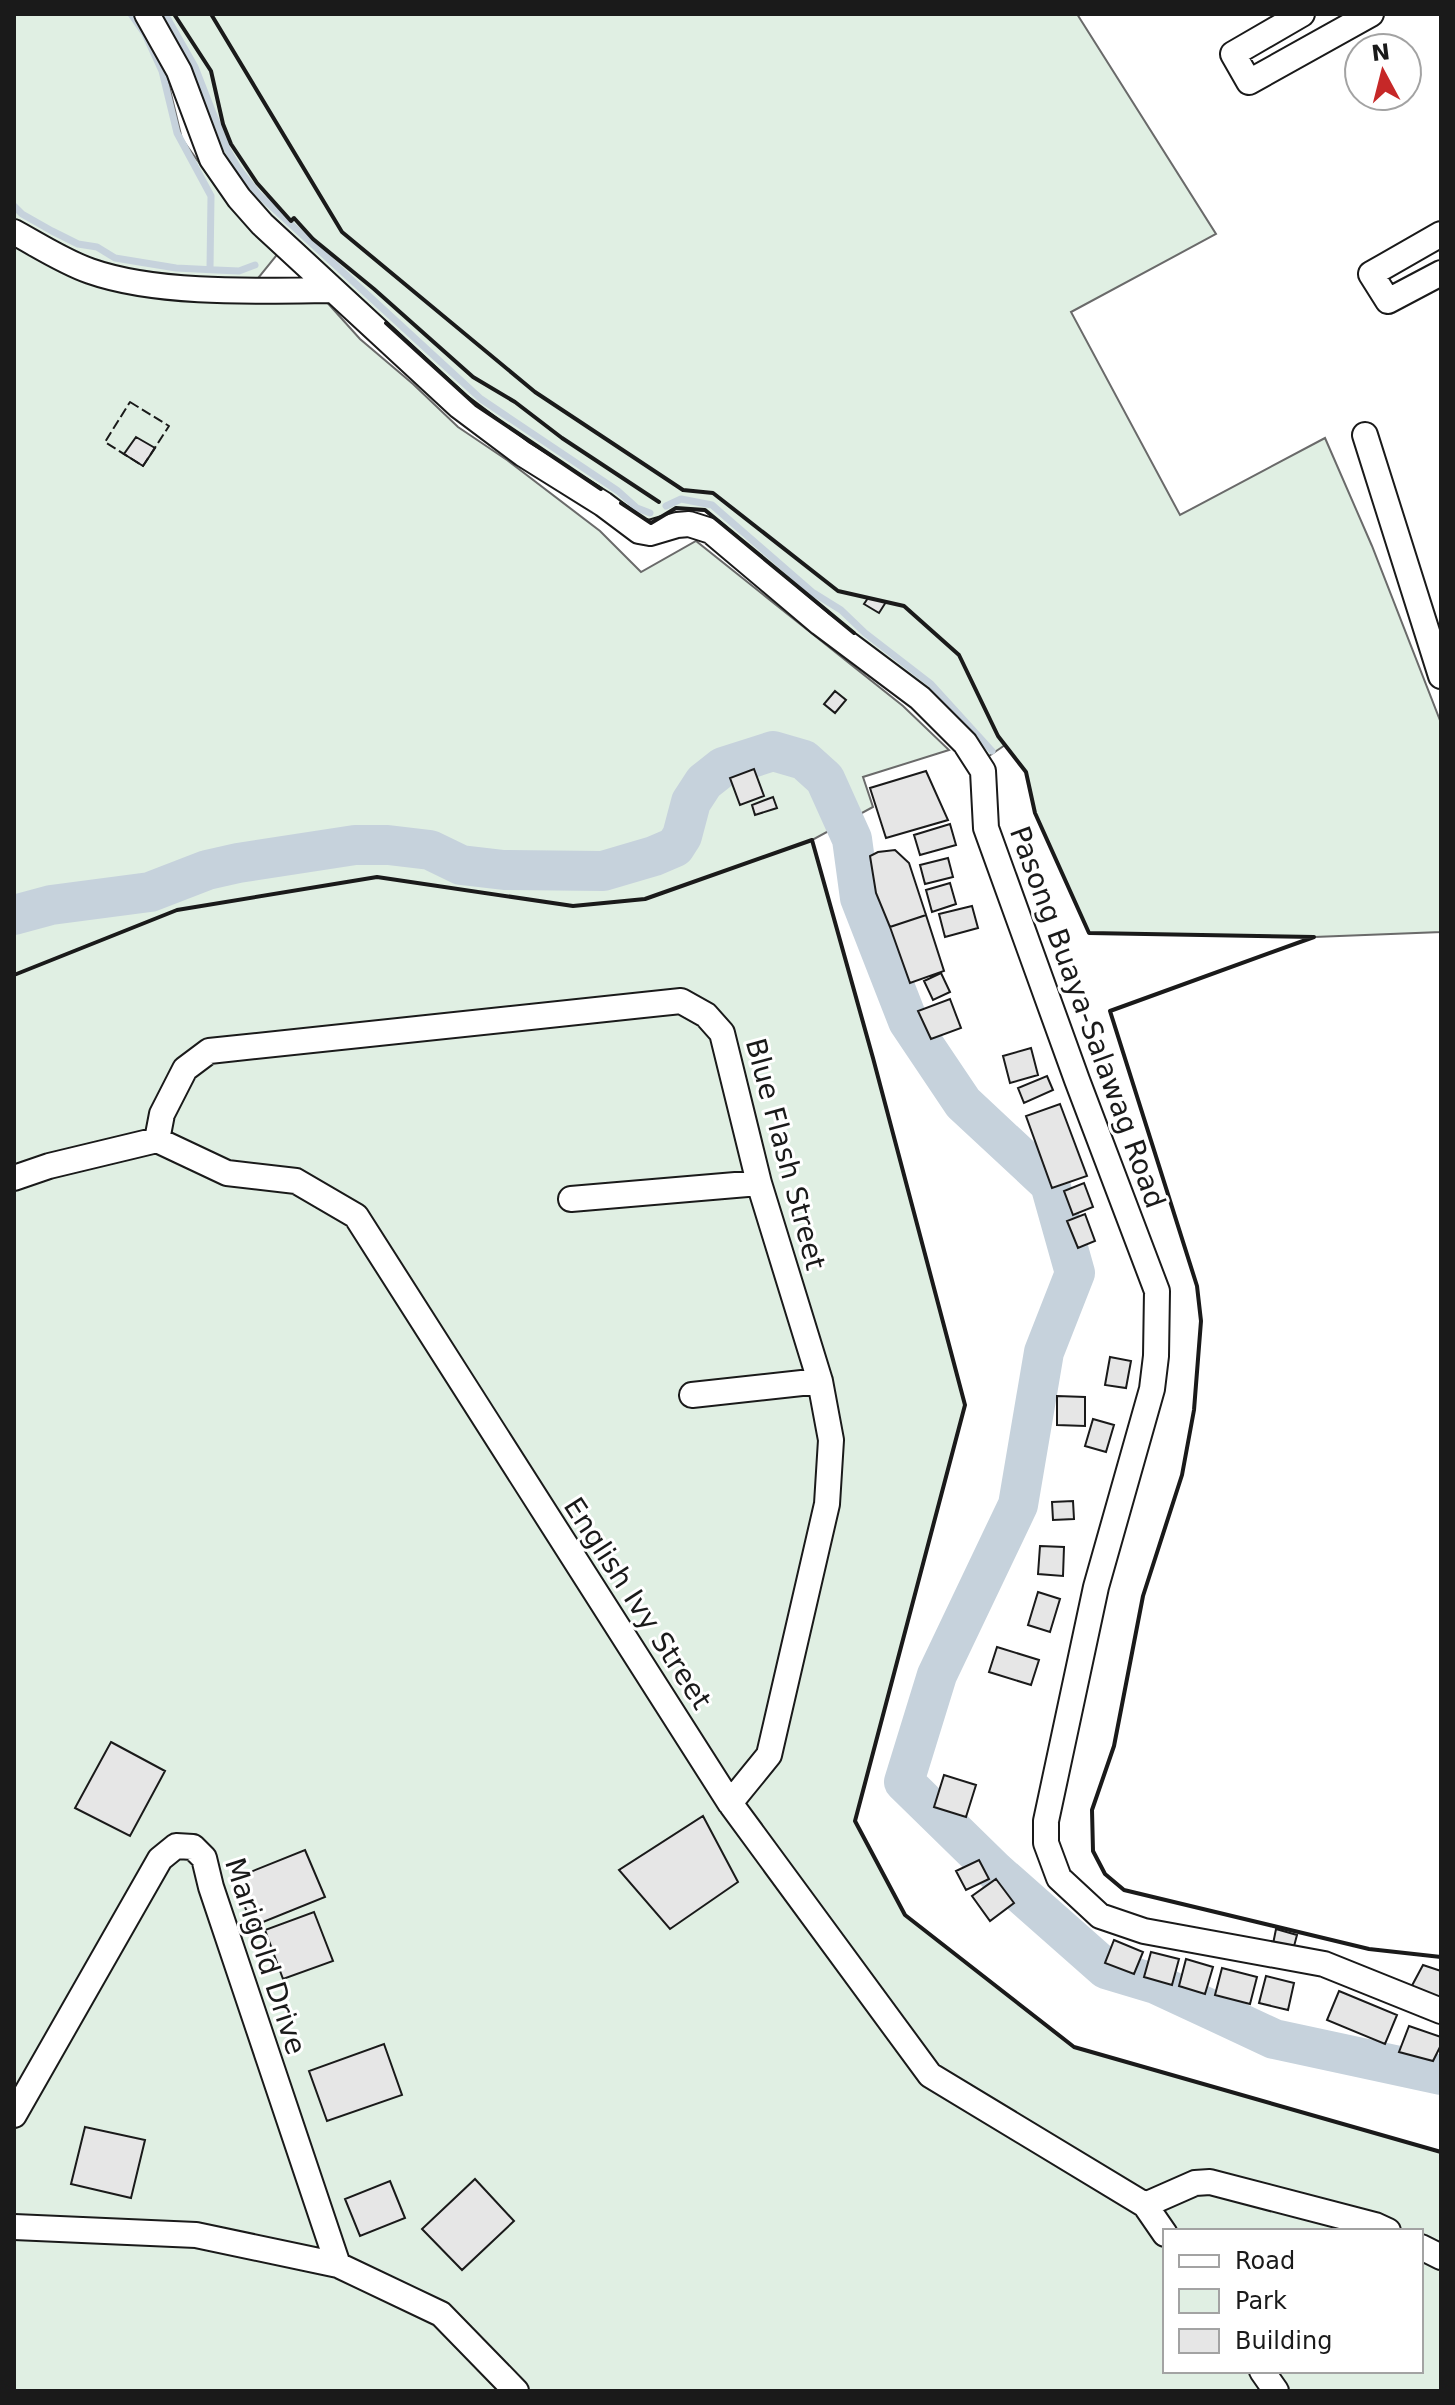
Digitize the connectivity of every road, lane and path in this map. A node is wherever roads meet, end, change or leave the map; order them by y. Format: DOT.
graph roads {
  1 [pos="147,14"];
  2 [pos="1302,14"];
  3 [pos="1371,14"];
  4 [pos="14,232"];
  5 [pos="1441,234"];
  6 [pos="1441,273"];
  7 [pos="333,290"];
  8 [pos="1365,435"];
  9 [pos="1441,676"];
  10 [pos="157,1140"];
  11 [pos="14,1178"];
  12 [pos="759,1183"];
  13 [pos="571,1199"];
  14 [pos="820,1381"];
  15 [pos="692,1395"];
  16 [pos="730,1803"];
  17 [pos="1441,2011"];
  18 [pos="14,2115"];
  19 [pos="1145,2205"];
  20 [pos="14,2227"];
  21 [pos="1384,2229"];
  22 [pos="1163,2231"];
  23 [pos="1423,2248"];
  24 [pos="1441,2257"];
  25 [pos="338,2265"];
  26 [pos="1263,2373"];
  27 [pos="516,2391"];
  28 [pos="1276,2391"];
  1 -- 7 [label="street, Pasong Buaya-Salawag Road"];
  2 -- 3 [label="street"];
  4 -- 7 [label="street"];
  5 -- 6 [label="street"];
  7 -- 17 [label="street, Pasong Buaya-Salawag Road"];
  8 -- 9 [label="street"];
  10 -- 11 [label="street"];
  10 -- 12 [label="street, Blue Flash Street"];
  10 -- 16 [label="street, English Ivy Street"];
  12 -- 13 [label="street"];
  12 -- 14 [label="street, Blue Flash Street"];
  14 -- 15 [label="street"];
  14 -- 16 [label="street, Blue Flash Street"];
  16 -- 19 [label="street, English Ivy Street"];
  18 -- 25 [label="street, Marigold Drive"];
  19 -- 21 [label="street"];
  19 -- 22 [label="street, English Ivy Street"];
  20 -- 25 [label="street"];
  23 -- 24 [label="street"];
  25 -- 27 [label="street"];
  26 -- 28 [label="street"];
}
